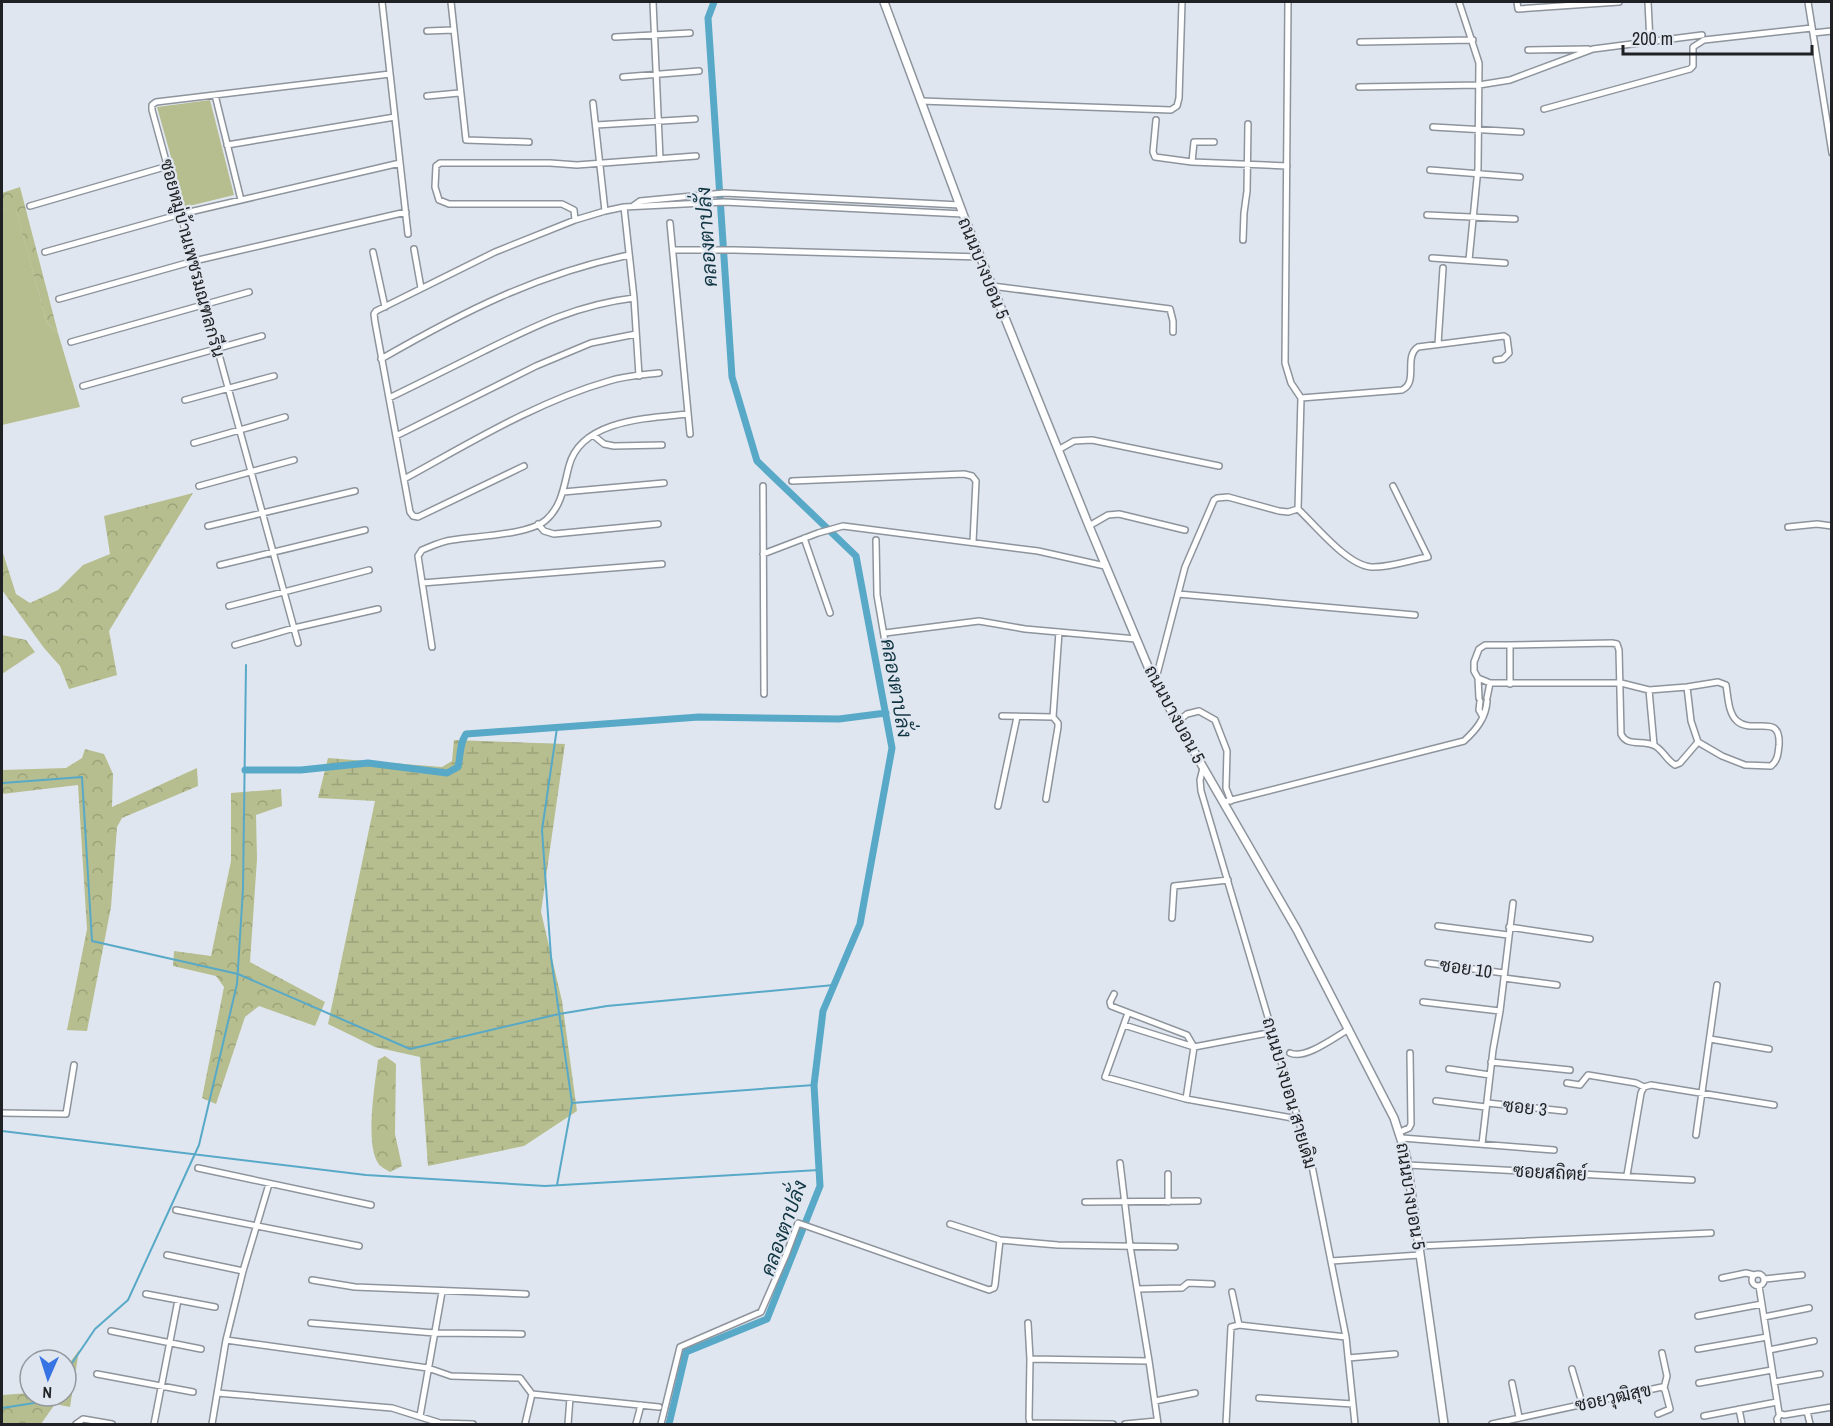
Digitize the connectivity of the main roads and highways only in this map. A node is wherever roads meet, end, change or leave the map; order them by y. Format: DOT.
graph roads {
  1 [pos="884,2"];
  2 [pos="1444,1425"];
  1 -- 2 [label="main road, ถนนบางบอน 5"];
}
